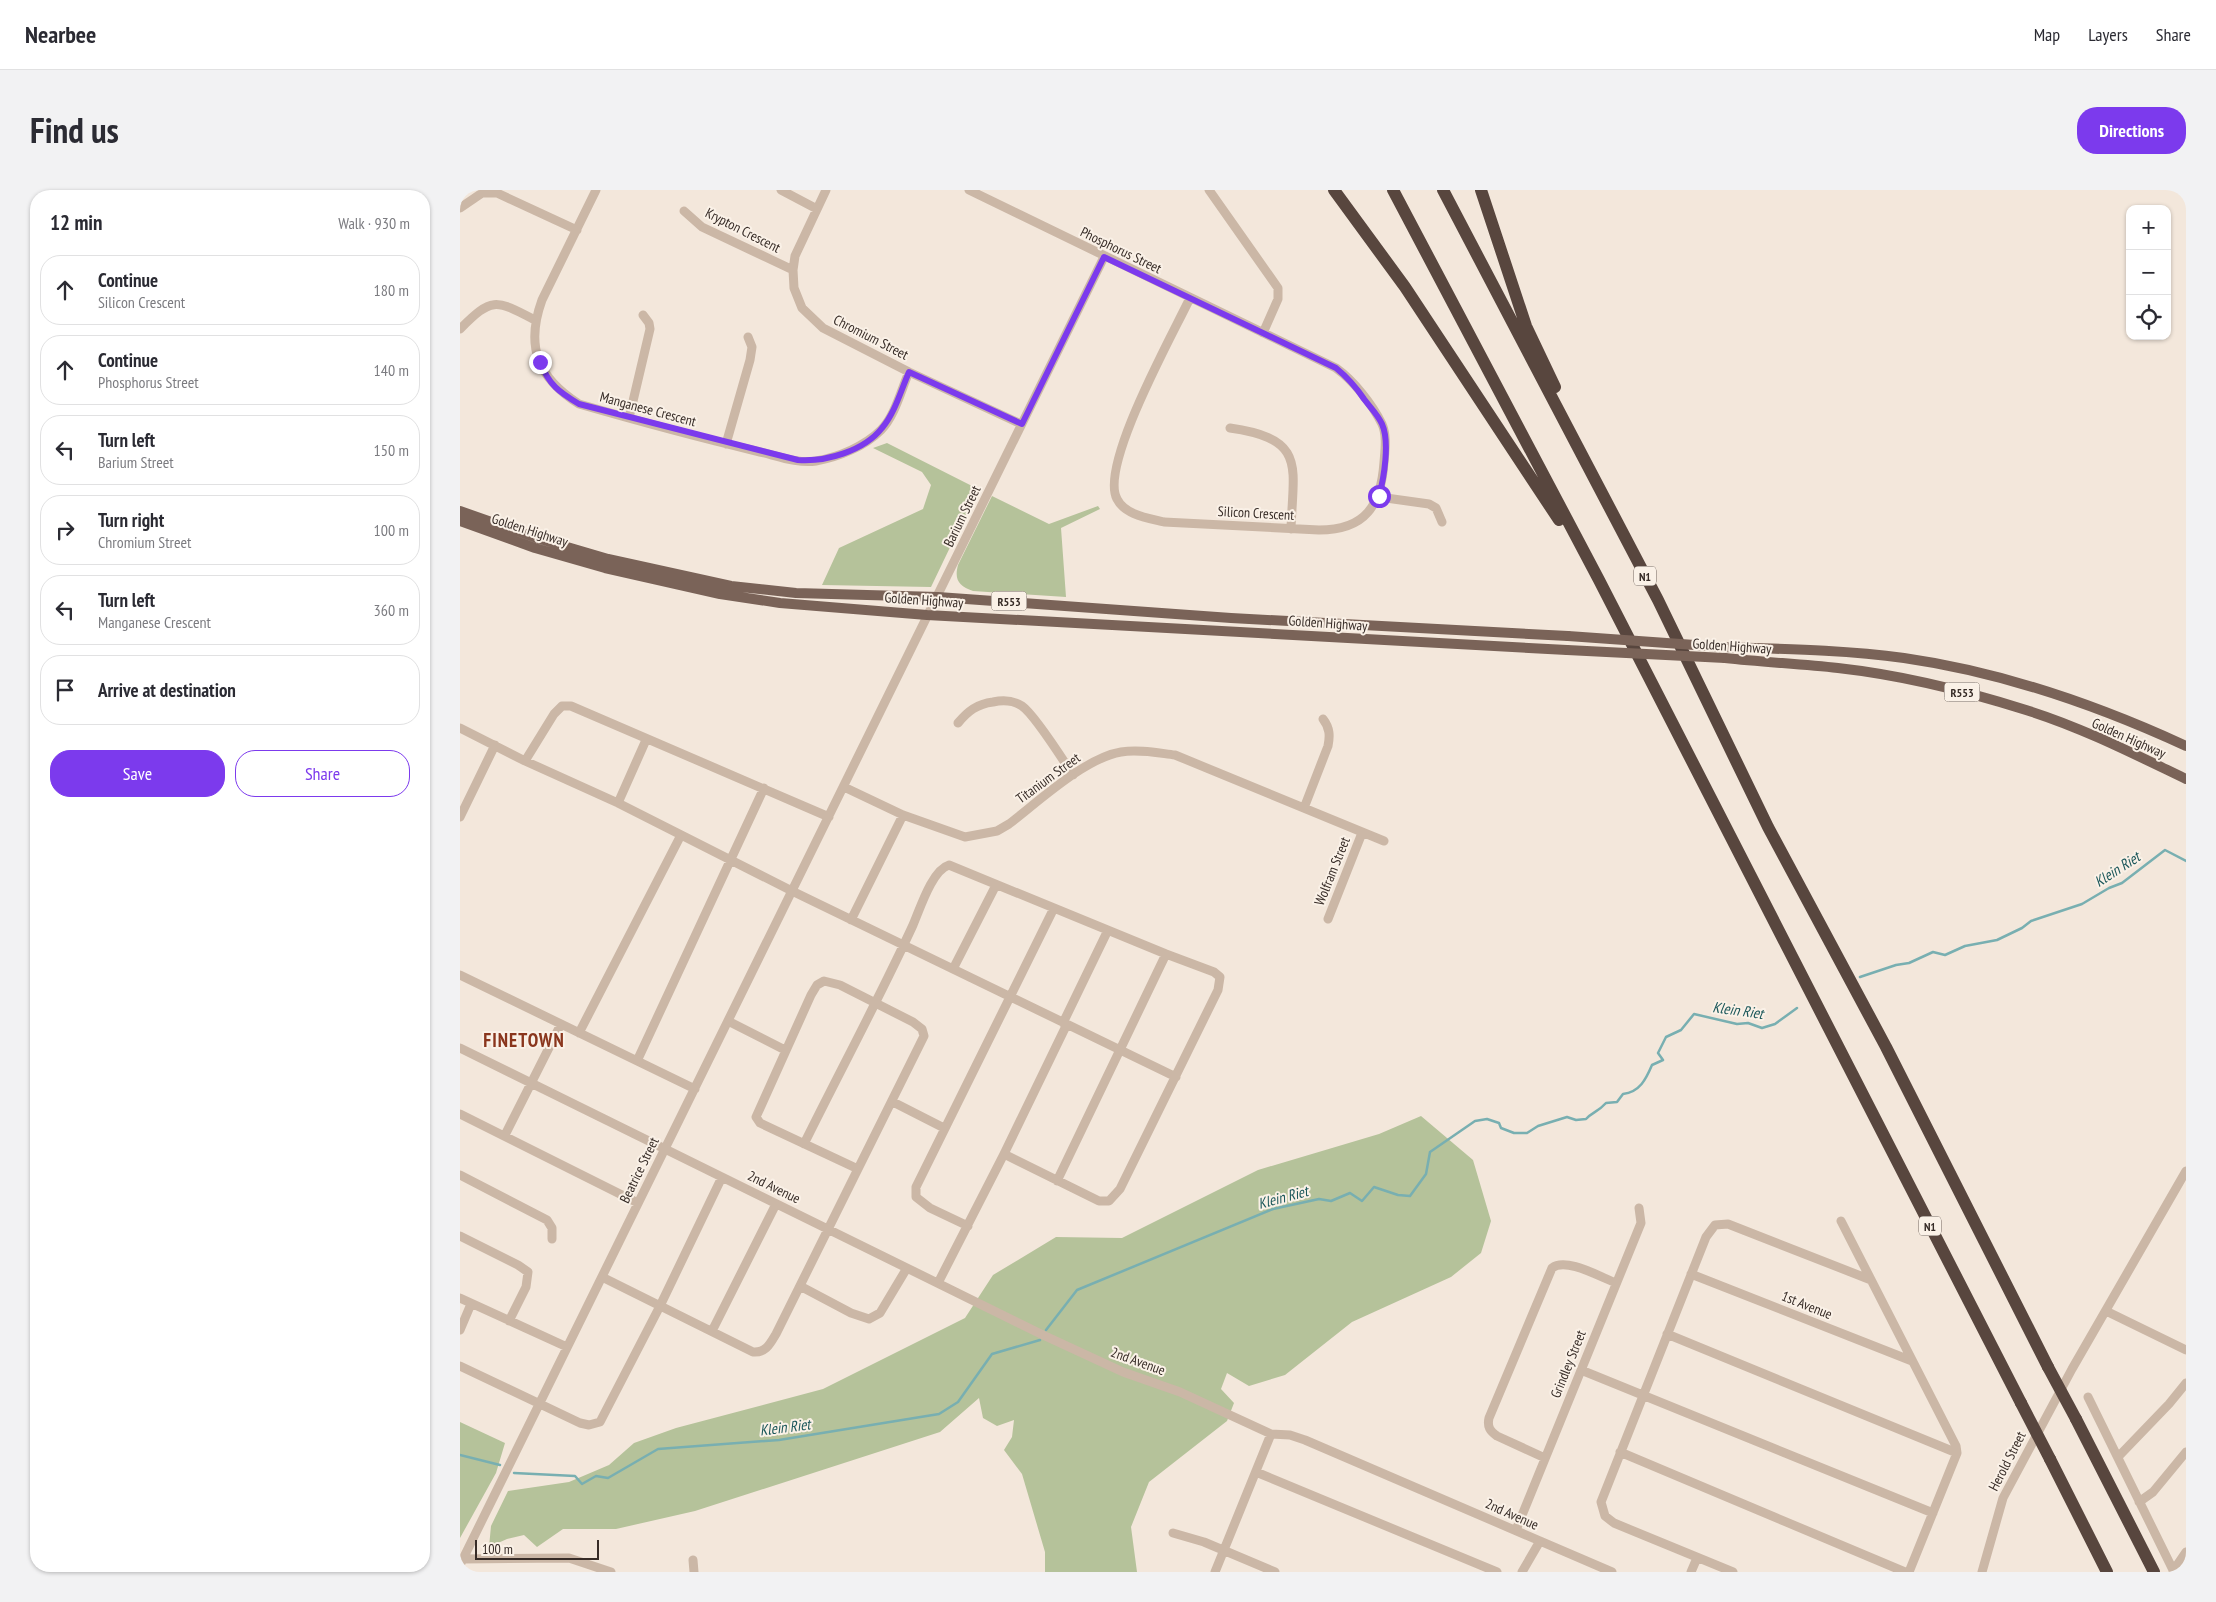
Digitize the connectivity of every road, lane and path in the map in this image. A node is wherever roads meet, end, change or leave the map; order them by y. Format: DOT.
graph roads {
  1 [pos="596,190"];
  2 [pos="781,190"];
  3 [pos="826,190"];
  4 [pos="969,190"];
  5 [pos="1209,190"];
  6 [pos="1334,190"];
  7 [pos="1393,190"];
  8 [pos="1443,190"];
  9 [pos="1481,190"];
  10 [pos="460,208"];
  11 [pos="817,209"];
  12 [pos="684,210"];
  13 [pos="577,230"];
  14 [pos="1104,257"];
  15 [pos="793,270"];
  16 [pos="1190,298"];
  17 [pos="643,315"];
  18 [pos="535,320"];
  19 [pos="460,329"];
  20 [pos="1262,333"];
  21 [pos="748,337"];
  22 [pos="909,372"];
  23 [pos="629,418"];
  24 [pos="1022,424"];
  25 [pos="1230,428"];
  26 [pos="726,444"];
  27 [pos="1379,496"];
  28 [pos="460,511"];
  29 [pos="460,521"];
  30 [pos="1442,522"];
  31 [pos="1290,529"];
  32 [pos="1630,550"];
  33 [pos="1599,580"];
  34 [pos="938,597"];
  35 [pos="927,615"];
  36 [pos="1323,719"];
  37 [pos="958,723"];
  38 [pos="460,728"];
  39 [pos="646,740"];
  40 [pos="495,746"];
  41 [pos="2186,746"];
  42 [pos="525,761"];
  43 [pos="1073,775"];
  44 [pos="2186,780"];
  45 [pos="844,787"];
  46 [pos="764,788"];
  47 [pos="464,799"];
  48 [pos="618,803"];
  49 [pos="1304,808"];
  50 [pos="903,815"];
  51 [pos="460,817"];
  52 [pos="829,817"];
  53 [pos="1362,833"];
  54 [pos="681,835"];
  55 [pos="1384,841"];
  56 [pos="732,861"];
  57 [pos="996,885"];
  58 [pos="792,891"];
  59 [pos="1054,908"];
  60 [pos="1328,919"];
  61 [pos="851,920"];
  62 [pos="1108,930"];
  63 [pos="903,945"];
  64 [pos="1166,954"];
  65 [pos="952,969"];
  66 [pos="460,975"];
  67 [pos="1008,996"];
  68 [pos="875,1002"];
  69 [pos="728,1021"];
  70 [pos="1065,1023"];
  71 [pos="561,1024"];
  72 [pos="579,1033"];
  73 [pos="460,1048"];
  74 [pos="785,1050"];
  75 [pos="1121,1051"];
  76 [pos="637,1061"];
  77 [pos="1176,1077"];
  78 [pos="531,1083"];
  79 [pos="694,1089"];
  80 [pos="892,1102"];
  81 [pos="460,1114"];
  82 [pos="944,1128"];
  83 [pos="505,1135"];
  84 [pos="804,1144"];
  85 [pos="665,1149"];
  86 [pos="1004,1154"];
  87 [pos="858,1169"];
  88 [pos="2186,1171"];
  89 [pos="460,1176"];
  90 [pos="722,1177"];
  91 [pos="1058,1181"];
  92 [pos="638,1203"];
  93 [pos="776,1204"];
  94 [pos="1638,1208"];
  95 [pos="1841,1221"];
  96 [pos="968,1226"];
  97 [pos="828,1229"];
  98 [pos="460,1236"];
  99 [pos="552,1239"];
  100 [pos="907,1268"];
  101 [pos="1691,1274"];
  102 [pos="602,1277"];
  103 [pos="1871,1280"];
  104 [pos="938,1283"];
  105 [pos="1616,1283"];
  106 [pos="800,1286"];
  107 [pos="460,1298"];
  108 [pos="471,1304"];
  109 [pos="660,1306"];
  110 [pos="2106,1311"];
  111 [pos="509,1322"];
  112 [pos="460,1330"];
  113 [pos="712,1331"];
  114 [pos="1667,1334"];
  115 [pos="567,1347"];
  116 [pos="2186,1350"];
  117 [pos="1912,1361"];
  118 [pos="460,1366"];
  119 [pos="1581,1370"];
  120 [pos="2186,1383"];
  121 [pos="1642,1395"];
  122 [pos="2088,1397"];
  123 [pos="540,1403"];
  124 [pos="1271,1434"];
  125 [pos="1620,1452"];
  126 [pos="2186,1452"];
  127 [pos="1957,1453"];
  128 [pos="2118,1457"];
  129 [pos="1545,1458"];
  130 [pos="1256,1472"];
  131 [pos="2140,1502"];
  132 [pos="1933,1513"];
  133 [pos="1516,1530"];
  134 [pos="1173,1533"];
  135 [pos="1540,1541"];
  136 [pos="1224,1551"];
  137 [pos="2186,1552"];
  138 [pos="1697,1558"];
  139 [pos="693,1560"];
  140 [pos="462,1562"];
  141 [pos="1595,1569"];
  142 [pos="611,1572"];
  143 [pos="694,1572"];
  144 [pos="1215,1572"];
  145 [pos="1275,1572"];
  146 [pos="1497,1572"];
  147 [pos="1522,1572"];
  148 [pos="1612,1572"];
  149 [pos="1692,1572"];
  150 [pos="1733,1572"];
  151 [pos="1907,1572"];
  152 [pos="1982,1572"];
  153 [pos="2107,1572"];
  154 [pos="2154,1572"];
  155 [pos="2174,1572"];
  1 -- 13 [label="street, Manganese Crescent"];
  2 -- 11 [label="street"];
  3 -- 11 [label="street, Chromium Street"];
  4 -- 14 [label="street, Phosphorus Street"];
  5 -- 20 [label="street"];
  6 -- 33 [label="highway"];
  7 -- 33 [label="highway, N1"];
  8 -- 32 [label="highway, N1"];
  9 -- 32 [label="highway"];
  10 -- 13 [label="street"];
  11 -- 15 [label="street, Chromium Street"];
  12 -- 15 [label="street, Krypton Crescent"];
  13 -- 18 [label="street, Manganese Crescent"];
  14 -- 16 [label="street, Phosphorus Street"];
  14 -- 24 [label="street, Barium Street"];
  15 -- 22 [label="street, Chromium Street"];
  16 -- 20 [label="street, Phosphorus Street"];
  16 -- 31 [label="street, Silicon Crescent"];
  17 -- 23 [label="street"];
  18 -- 19 [label="street"];
  18 -- 23 [label="street, Manganese Crescent"];
  20 -- 27 [label="street, Silicon Crescent"];
  21 -- 26 [label="street"];
  22 -- 24 [label="street, Chromium Street"];
  22 -- 26 [label="street, Manganese Crescent"];
  23 -- 26 [label="street, Manganese Crescent"];
  24 -- 34 [label="street, Barium Street"];
  25 -- 31 [label="street"];
  27 -- 30 [label="street"];
  27 -- 31 [label="street, Silicon Crescent"];
  28 -- 34 [label="main road, Golden Highway / R553"];
  29 -- 35 [label="main road, Golden Highway / R553"];
  32 -- 154 [label="highway, N1, bridge"];
  33 -- 153 [label="highway, N1, bridge"];
  34 -- 35 [label="street, Barium Street"];
  34 -- 41 [label="main road, Golden Highway / R553, bridge"];
  35 -- 44 [label="main road, Golden Highway / R553, bridge"];
  35 -- 45 [label="street, Barium Street"];
  36 -- 49 [label="street"];
  37 -- 43 [label="street"];
  38 -- 40 [label="street"];
  39 -- 42 [label="street"];
  39 -- 46 [label="street"];
  39 -- 48 [label="street"];
  40 -- 42 [label="street"];
  40 -- 47 [label="street"];
  42 -- 48 [label="street"];
  43 -- 49 [label="street, Titanium Street"];
  43 -- 50 [label="street, Titanium Street"];
  45 -- 50 [label="street, Titanium Street"];
  45 -- 52 [label="street, Beatrice Street"];
  46 -- 52 [label="street"];
  46 -- 56 [label="street"];
  47 -- 51 [label="street"];
  48 -- 54 [label="street"];
  49 -- 53 [label="street, Titanium Street"];
  50 -- 61 [label="street"];
  52 -- 58 [label="street, Beatrice Street"];
  53 -- 55 [label="street, Titanium Street"];
  53 -- 60 [label="street, Wolfram Street"];
  54 -- 56 [label="street"];
  54 -- 72 [label="street"];
  56 -- 58 [label="street"];
  56 -- 76 [label="street"];
  57 -- 59 [label="street"];
  57 -- 63 [label="street"];
  57 -- 65 [label="street"];
  58 -- 61 [label="street"];
  58 -- 69 [label="street, Beatrice Street"];
  59 -- 62 [label="street"];
  59 -- 67 [label="street"];
  61 -- 63 [label="street"];
  62 -- 64 [label="street"];
  62 -- 70 [label="street"];
  63 -- 65 [label="street"];
  63 -- 68 [label="street"];
  64 -- 75 [label="street"];
  64 -- 77 [label="street"];
  65 -- 67 [label="street"];
  66 -- 71 [label="street"];
  67 -- 70 [label="street"];
  67 -- 82 [label="street"];
  68 -- 74 [label="street"];
  68 -- 80 [label="street"];
  68 -- 84 [label="street"];
  69 -- 74 [label="street"];
  69 -- 79 [label="street, Beatrice Street"];
  70 -- 75 [label="street"];
  70 -- 86 [label="street"];
  71 -- 72 [label="street"];
  71 -- 78 [label="street"];
  72 -- 76 [label="street"];
  73 -- 78 [label="street, 2nd Avenue"];
  74 -- 84 [label="street"];
  75 -- 77 [label="street"];
  75 -- 91 [label="street"];
  76 -- 79 [label="street"];
  77 -- 91 [label="street"];
  78 -- 83 [label="street"];
  78 -- 85 [label="street, 2nd Avenue"];
  79 -- 85 [label="street, Beatrice Street"];
  80 -- 82 [label="street"];
  80 -- 87 [label="street"];
  81 -- 83 [label="street"];
  82 -- 96 [label="street"];
  83 -- 92 [label="street"];
  84 -- 87 [label="street"];
  85 -- 90 [label="street, 2nd Avenue"];
  85 -- 92 [label="street, Beatrice Street"];
  86 -- 91 [label="street"];
  86 -- 96 [label="street"];
  87 -- 97 [label="street"];
  88 -- 110 [label="street, Herold Street"];
  89 -- 99 [label="street"];
  90 -- 93 [label="street, 2nd Avenue"];
  90 -- 109 [label="street"];
  92 -- 102 [label="street, Beatrice Street"];
  93 -- 97 [label="street, 2nd Avenue"];
  93 -- 113 [label="street"];
  94 -- 105 [label="street, Grindley Street"];
  95 -- 103 [label="street"];
  96 -- 104 [label="street"];
  97 -- 100 [label="street, 2nd Avenue"];
  97 -- 106 [label="street"];
  98 -- 111 [label="street"];
  100 -- 104 [label="street, 2nd Avenue"];
  100 -- 106 [label="street"];
  101 -- 103 [label="street"];
  101 -- 114 [label="street"];
  101 -- 117 [label="street, 1st Avenue"];
  102 -- 109 [label="street"];
  102 -- 115 [label="street, Beatrice Street"];
  103 -- 117 [label="street"];
  104 -- 124 [label="street, 2nd Avenue"];
  105 -- 119 [label="street, Grindley Street"];
  105 -- 129 [label="street"];
  106 -- 113 [label="street"];
  107 -- 108 [label="street"];
  108 -- 111 [label="street"];
  108 -- 112 [label="street"];
  109 -- 113 [label="street"];
  109 -- 123 [label="street"];
  110 -- 116 [label="street"];
  110 -- 152 [label="street, Herold Street"];
  111 -- 115 [label="street"];
  114 -- 121 [label="street"];
  114 -- 127 [label="street"];
  115 -- 123 [label="street, Beatrice Street"];
  117 -- 127 [label="street"];
  118 -- 123 [label="street"];
  119 -- 121 [label="street"];
  119 -- 129 [label="street, Grindley Street"];
  120 -- 128 [label="street"];
  121 -- 125 [label="street"];
  121 -- 132 [label="street"];
  122 -- 128 [label="street"];
  123 -- 140 [label="street, Beatrice Street"];
  124 -- 130 [label="street"];
  124 -- 133 [label="street, 2nd Avenue"];
  125 -- 138 [label="street"];
  125 -- 151 [label="street"];
  126 -- 131 [label="street"];
  127 -- 132 [label="street"];
  128 -- 131 [label="street"];
  129 -- 133 [label="street, Grindley Street"];
  130 -- 136 [label="street"];
  130 -- 146 [label="street"];
  131 -- 155 [label="street"];
  132 -- 151 [label="street"];
  133 -- 135 [label="street, 2nd Avenue"];
  134 -- 136 [label="street"];
  135 -- 141 [label="street, 2nd Avenue"];
  135 -- 147 [label="street"];
  136 -- 144 [label="street"];
  136 -- 145 [label="street"];
  137 -- 155 [label="street"];
  138 -- 149 [label="street"];
  138 -- 150 [label="street"];
  139 -- 143 [label="street"];
  140 -- 142 [label="street"];
  141 -- 148 [label="street, 2nd Avenue"];
}
